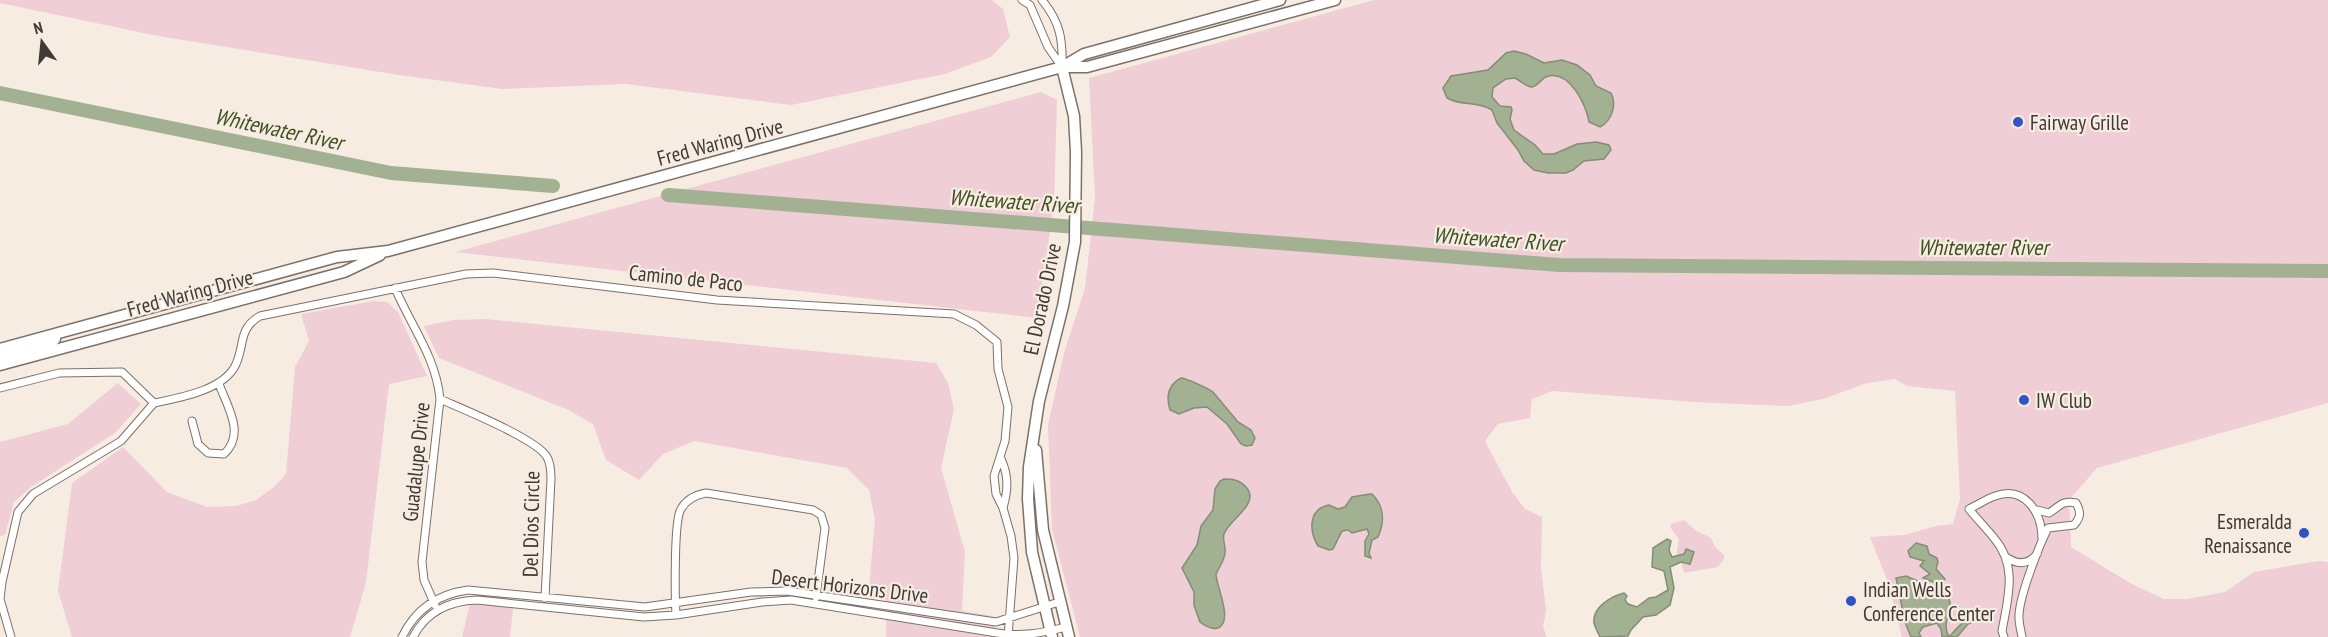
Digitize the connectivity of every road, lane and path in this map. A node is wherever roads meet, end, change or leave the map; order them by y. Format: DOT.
graph roads {
  1 [pos="1022,0"];
  2 [pos="1042,0"];
  3 [pos="1280,0"];
  4 [pos="1335,0"];
  5 [pos="1062,67"];
  6 [pos="387,251"];
  7 [pos="395,288"];
  8 [pos="55,334"];
  9 [pos="0,349"];
  10 [pos="0,357"];
  11 [pos="0,365"];
  12 [pos="219,384"];
  13 [pos="0,388"];
  14 [pos="440,399"];
  15 [pos="154,403"];
  16 [pos="192,421"];
  17 [pos="1035,432"];
  18 [pos="1001,459"];
  19 [pos="1003,508"];
  20 [pos="2037,510"];
  21 [pos="2042,539"];
  22 [pos="2039,551"];
  23 [pos="2006,557"];
  24 [pos="816,594"];
  25 [pos="546,596"];
  26 [pos="434,601"];
  27 [pos="1059,602"];
  28 [pos="814,603"];
  29 [pos="675,604"];
  30 [pos="1044,607"];
  31 [pos="545,608"];
  32 [pos="438,610"];
  33 [pos="676,615"];
  34 [pos="1011,618"];
  35 [pos="1067,632"];
  36 [pos="1052,634"];
  37 [pos="11,637"];
  38 [pos="402,637"];
  39 [pos="413,637"];
  40 [pos="1008,637"];
  41 [pos="2004,637"];
  42 [pos="2022,637"];
  1 -- 5 [label="street"];
  2 -- 5 [label="street"];
  3 -- 5 [label="main road, Fred Waring Drive"];
  4 -- 5 [label="main road, Fred Waring Drive"];
  5 -- 6 [label="main road, Fred Waring Drive"];
  5 -- 17 [label="main road, El Dorado Drive"];
  6 -- 8 [label="main road, Fred Waring Drive"];
  6 -- 11 [label="main road, Fred Waring Drive"];
  7 -- 12 [label="street, Camino de Paco"];
  7 -- 14 [label="street, Guadalupe Drive"];
  7 -- 18 [label="street, Camino de Paco"];
  8 -- 9 [label="main road, Fred Waring Drive"];
  8 -- 10 [label="main road"];
  12 -- 15 [label="street"];
  12 -- 16 [label="street"];
  13 -- 15 [label="street"];
  14 -- 25 [label="street, Del Dios Circle"];
  14 -- 26 [label="street, Guadalupe Drive"];
  15 -- 37 [label="street"];
  17 -- 27 [label="main road, El Dorado Drive"];
  17 -- 30 [label="main road, El Dorado Drive"];
  18 -- 19 [label="street, Camino de Paco"];
  18 -- 19 [label="street, Camino de Paco"];
  19 -- 34 [label="street, Camino de Paco"];
  20 -- 21 [label="street"];
  20 -- 21 [label="street"];
  20 -- 23 [label="street"];
  21 -- 22 [label="street"];
  22 -- 23 [label="street"];
  22 -- 42 [label="street"];
  23 -- 41 [label="street"];
  24 -- 28 [label="street"];
  24 -- 29 [label="street, Desert Horizons Drive"];
  24 -- 29 [label="street"];
  24 -- 34 [label="street, Desert Horizons Drive"];
  25 -- 26 [label="street, Desert Horizons Drive"];
  25 -- 29 [label="street, Desert Horizons Drive"];
  25 -- 31 [label="street, Del Dios Circle"];
  26 -- 32 [label="street, Guadalupe Drive"];
  26 -- 38 [label="street, Desert Horizons Drive"];
  27 -- 30 [label="street, Desert Horizons Drive"];
  27 -- 35 [label="main road, El Dorado Drive"];
  28 -- 33 [label="street, Desert Horizons Drive"];
  28 -- 40 [label="street, Desert Horizons Drive"];
  29 -- 33 [label="street"];
  30 -- 34 [label="street, Desert Horizons Drive"];
  30 -- 36 [label="main road, El Dorado Drive"];
  31 -- 32 [label="street, Desert Horizons Drive"];
  31 -- 33 [label="street, Desert Horizons Drive"];
  32 -- 39 [label="street, Desert Horizons Drive"];
  34 -- 40 [label="street, Camino de Paco"];
  35 -- 36 [label="street, Desert Horizons Drive"];
  36 -- 40 [label="street, Desert Horizons Drive"];
}
